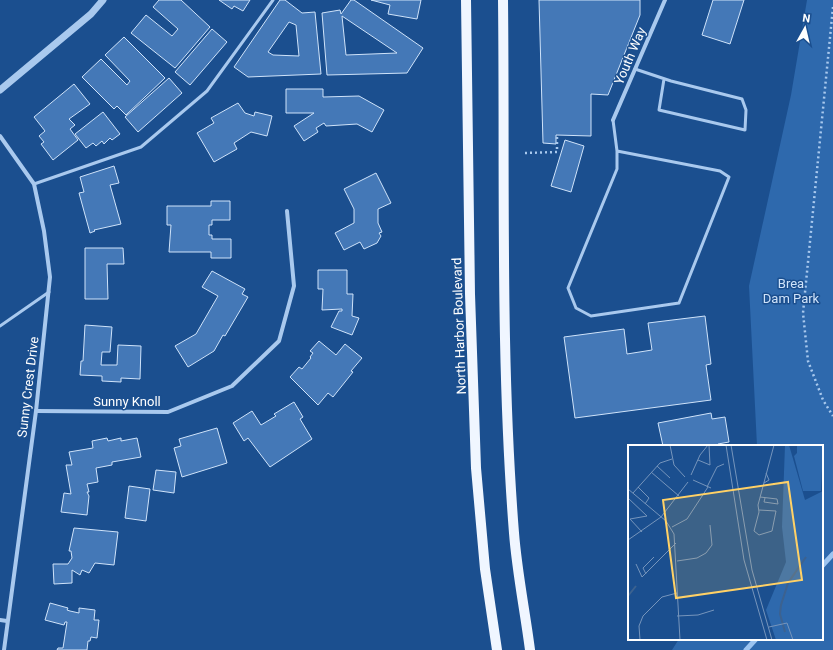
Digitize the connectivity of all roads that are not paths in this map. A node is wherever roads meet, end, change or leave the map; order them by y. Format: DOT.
graph roads {
  1 [pos="103,0"];
  2 [pos="273,0"];
  3 [pos="466,0"];
  4 [pos="503,0"];
  5 [pos="665,0"];
  6 [pos="635,69"];
  7 [pos="664,79"];
  8 [pos="0,90"];
  9 [pos="613,120"];
  10 [pos="0,136"];
  11 [pos="617,151"];
  12 [pos="34,184"];
  13 [pos="287,211"];
  14 [pos="49,292"];
  15 [pos="0,326"];
  16 [pos="36,410"];
  17 [pos="0,620"];
  18 [pos="7,621"];
  19 [pos="4,650"];
  20 [pos="497,650"];
  21 [pos="530,650"];
  1 -- 8 [label="street"];
  2 -- 12 [label="lane"];
  3 -- 20 [label="main road, North Harbor Boulevard"];
  4 -- 21 [label="main road"];
  5 -- 6 [label="street, Youth Way"];
  6 -- 7 [label="lane"];
  6 -- 9 [label="street, Youth Way"];
  7 -- 7 [label="lane"];
  9 -- 11 [label="lane"];
  10 -- 12 [label="street, Sunny Crest Drive"];
  11 -- 11 [label="lane"];
  12 -- 14 [label="street, Sunny Crest Drive"];
  13 -- 16 [label="street, Sunny Knoll"];
  14 -- 15 [label="lane"];
  14 -- 16 [label="street, Sunny Crest Drive"];
  16 -- 18 [label="street, Sunny Crest Drive"];
  17 -- 18 [label="street"];
  18 -- 19 [label="street, Sunny Crest Drive"];
}
